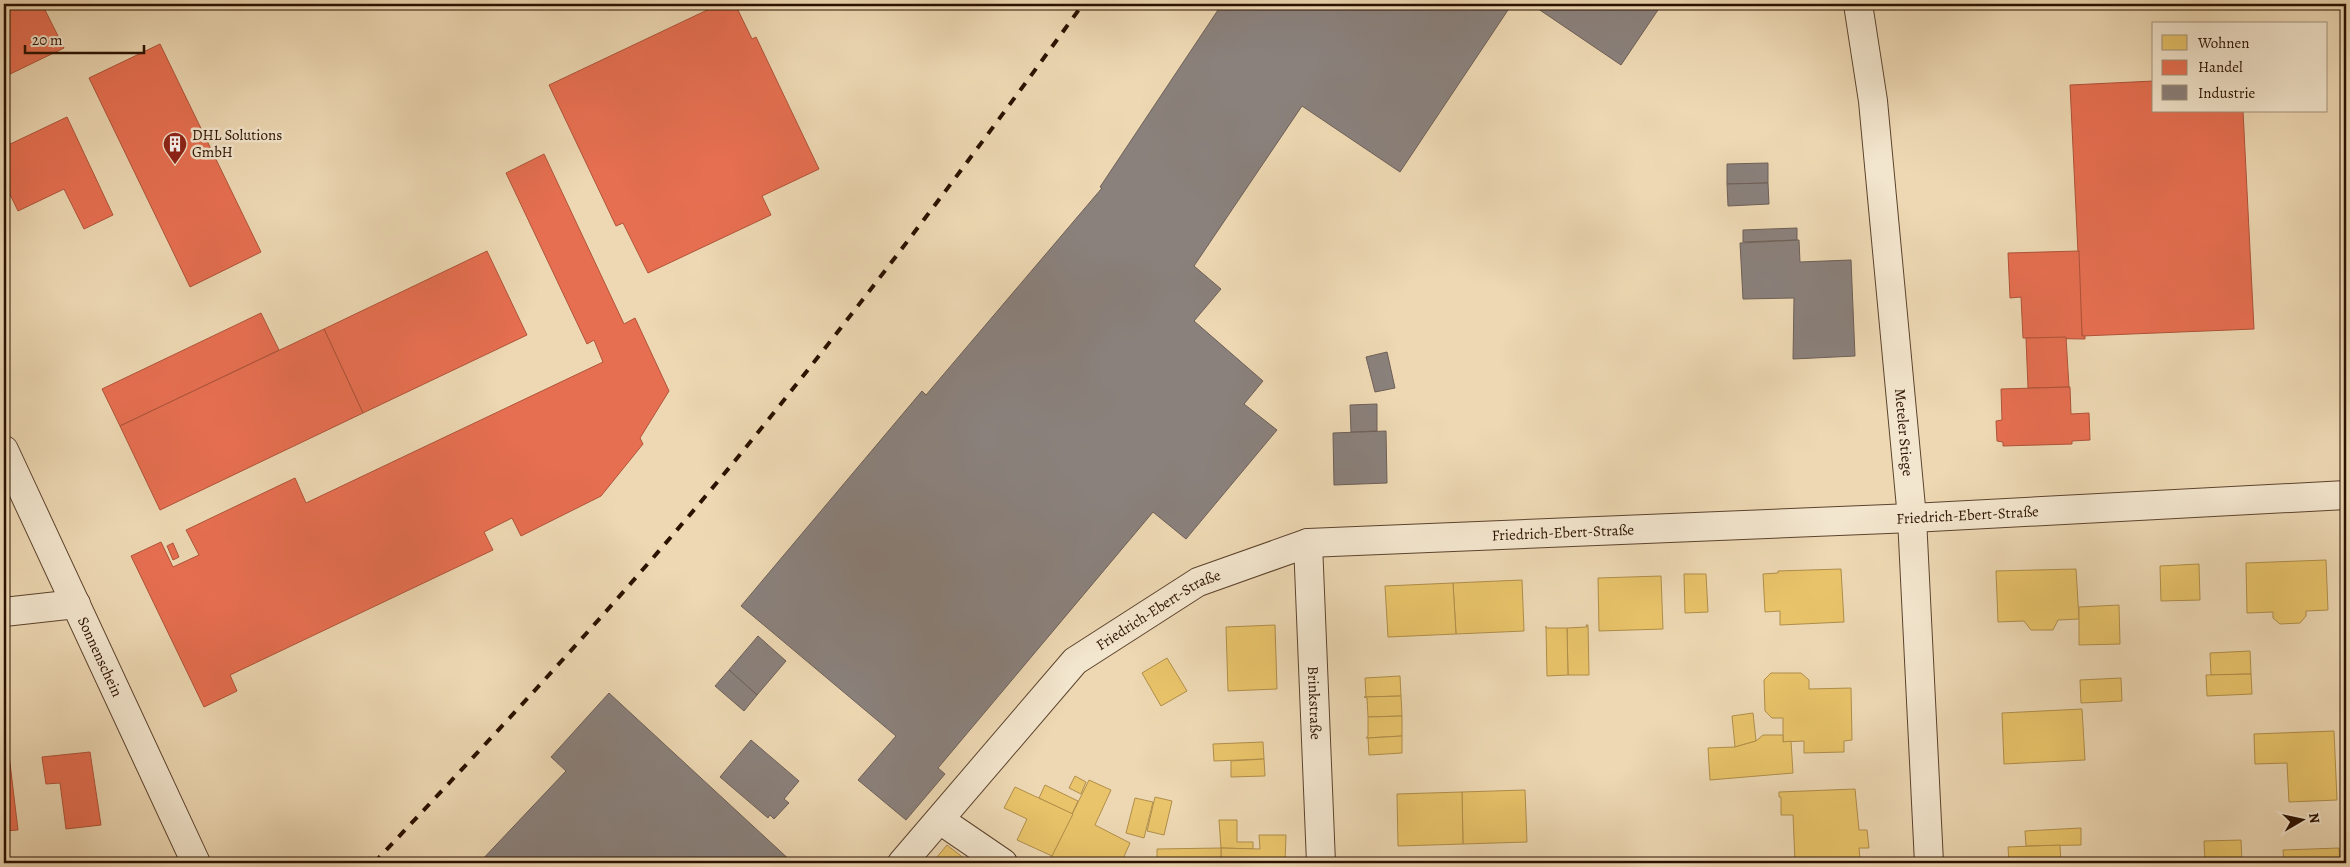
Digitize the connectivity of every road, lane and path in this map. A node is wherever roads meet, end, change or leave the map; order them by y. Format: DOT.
graph roads {
  1 [pos="1858,4"];
  2 [pos="4,450"];
  3 [pos="2346,495"];
  4 [pos="1912,518"];
  5 [pos="1308,543"];
  6 [pos="76,604"];
  7 [pos="4,612"];
  8 [pos="940,820"];
  9 [pos="196,863"];
  10 [pos="902,863"];
  11 [pos="1003,863"];
  12 [pos="1321,863"];
  13 [pos="1929,863"];
  1 -- 4 [label="street, Meteler Stiege"];
  2 -- 6 [label="street, Sonnenschein"];
  3 -- 4 [label="street, Friedrich-Ebert-Straße"];
  4 -- 5 [label="street, Friedrich-Ebert-Straße"];
  4 -- 13 [label="street, Meteler Stiege"];
  5 -- 8 [label="street, Friedrich-Ebert-Straße"];
  5 -- 12 [label="street, Brinkstraße"];
  6 -- 7 [label="street"];
  6 -- 9 [label="street, Sonnenschein"];
  8 -- 10 [label="street, Friedrich-Ebert-Straße"];
  8 -- 11 [label="street"];
}
